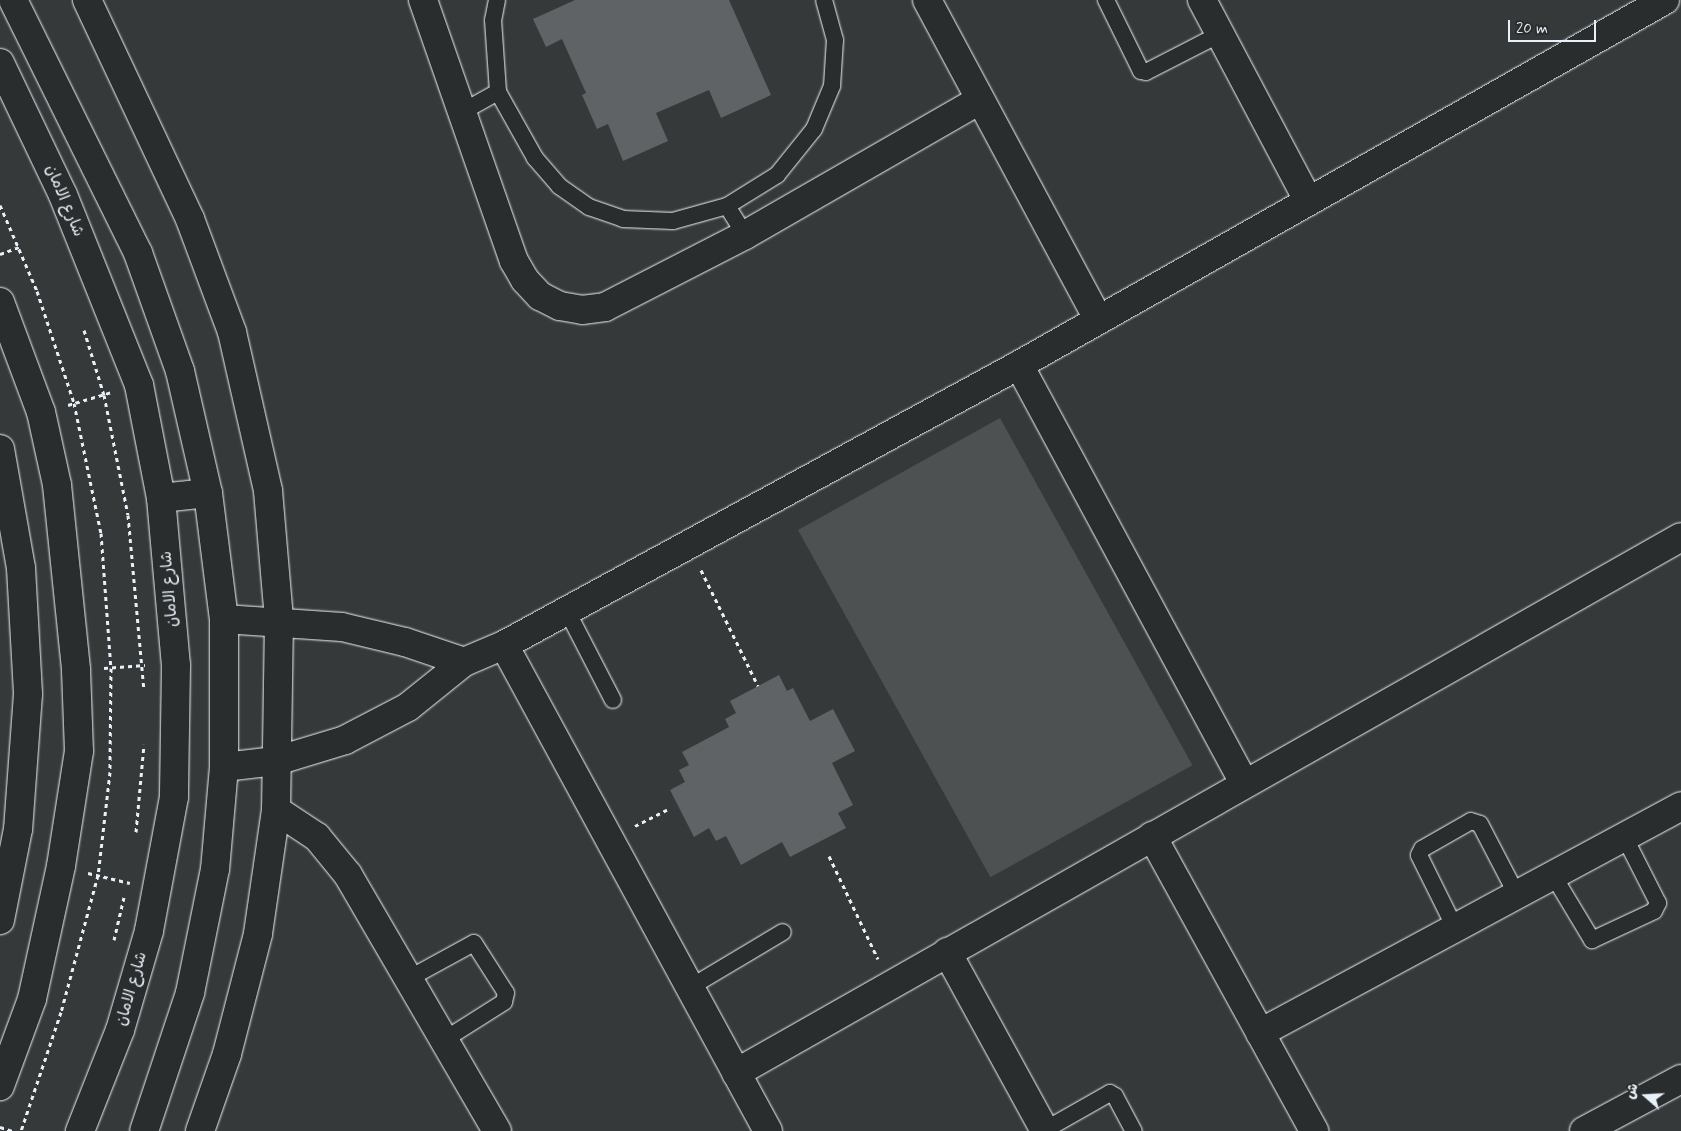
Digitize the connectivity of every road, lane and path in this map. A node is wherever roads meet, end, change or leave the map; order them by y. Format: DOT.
graph roads {
  1 [pos="13,0"];
  2 [pos="87,0"];
  3 [pos="423,0"];
  4 [pos="497,0"];
  5 [pos="824,0"];
  6 [pos="927,0"];
  7 [pos="1106,0"];
  8 [pos="1202,0"];
  9 [pos="1665,0"];
  10 [pos="1220,34"];
  11 [pos="0,63"];
  12 [pos="498,92"];
  13 [pos="980,100"];
  14 [pos="462,112"];
  15 [pos="1308,200"];
  16 [pos="727,206"];
  17 [pos="745,235"];
  18 [pos="19,247"];
  19 [pos="0,254"];
  20 [pos="0,302"];
  21 [pos="1098,319"];
  22 [pos="1019,365"];
  23 [pos="139,385"];
  24 [pos="40,412"];
  25 [pos="0,449"];
  26 [pos="208,494"];
  27 [pos="160,498"];
  28 [pos="1681,537"];
  29 [pos="688,545"];
  30 [pos="566,611"];
  31 [pos="224,618"];
  32 [pos="279,620"];
  33 [pos="504,645"];
  34 [pos="464,662"];
  35 [pos="176,665"];
  36 [pos="76,670"];
  37 [pos="758,686"];
  38 [pos="613,700"];
  39 [pos="276,760"];
  40 [pos="224,767"];
  41 [pos="1244,782"];
  42 [pos="1681,806"];
  43 [pos="276,810"];
  44 [pos="667,810"];
  45 [pos="1152,836"];
  46 [pos="1624,836"];
  47 [pos="610,838"];
  48 [pos="829,856"];
  49 [pos="61,866"];
  50 [pos="1553,875"];
  51 [pos="157,890"];
  52 [pos="1517,895"];
  53 [pos="0,920"];
  54 [pos="1455,928"];
  55 [pos="783,932"];
  56 [pos="947,952"];
  57 [pos="408,978"];
  58 [pos="891,985"];
  59 [pos="689,988"];
  60 [pos="1260,1033"];
  61 [pos="444,1040"];
  62 [pos="736,1073"];
  63 [pos="1681,1079"];
  64 [pos="0,1086"];
  65 [pos="0,1127"];
  66 [pos="12,1131"];
  67 [pos="80,1131"];
  68 [pos="144,1131"];
  69 [pos="200,1131"];
  70 [pos="497,1131"];
  71 [pos="768,1131"];
  72 [pos="1044,1131"];
  73 [pos="1134,1131"];
  74 [pos="1314,1131"];
  75 [pos="1584,1131"];
  1 -- 26 [label="street"];
  2 -- 32 [label="street"];
  3 -- 14 [label="street"];
  4 -- 12 [label="lane"];
  5 -- 16 [label="lane"];
  6 -- 13 [label="street"];
  7 -- 10 [label="lane"];
  8 -- 10 [label="street"];
  9 -- 15 [label="street"];
  10 -- 15 [label="street"];
  11 -- 23 [label="street, شارع الامان"];
  12 -- 14 [label="lane"];
  12 -- 16 [label="lane"];
  13 -- 17 [label="street"];
  13 -- 21 [label="street"];
  14 -- 17 [label="street"];
  15 -- 21 [label="street"];
  16 -- 17 [label="lane"];
  18 -- 19 [label="path"];
  20 -- 24 [label="street"];
  21 -- 22 [label="street"];
  22 -- 29 [label="street"];
  22 -- 41 [label="street"];
  23 -- 24 [label="path"];
  23 -- 27 [label="street, شارع الامان"];
  24 -- 36 [label="street"];
  25 -- 53 [label="street"];
  26 -- 27 [label="street"];
  26 -- 31 [label="street"];
  27 -- 35 [label="street, شارع الامان"];
  28 -- 41 [label="street"];
  29 -- 30 [label="street"];
  29 -- 37 [label="path"];
  30 -- 33 [label="street"];
  30 -- 38 [label="lane"];
  31 -- 32 [label="street"];
  31 -- 40 [label="street"];
  32 -- 34 [label="street"];
  32 -- 39 [label="street"];
  33 -- 34 [label="street"];
  33 -- 47 [label="street"];
  34 -- 39 [label="street"];
  35 -- 36 [label="path"];
  35 -- 51 [label="street, شارع الامان"];
  36 -- 49 [label="street"];
  39 -- 40 [label="street"];
  39 -- 43 [label="street"];
  40 -- 68 [label="street"];
  41 -- 45 [label="street"];
  42 -- 46 [label="street"];
  43 -- 57 [label="street"];
  43 -- 69 [label="street"];
  44 -- 47 [label="path"];
  45 -- 56 [label="street"];
  45 -- 60 [label="street"];
  46 -- 50 [label="street"];
  46 -- 50 [label="lane"];
  47 -- 59 [label="street"];
  48 -- 58 [label="path"];
  49 -- 51 [label="path"];
  49 -- 64 [label="street"];
  50 -- 52 [label="street"];
  51 -- 67 [label="street, شارع الامان"];
  52 -- 54 [label="street"];
  52 -- 54 [label="lane"];
  54 -- 60 [label="street"];
  55 -- 59 [label="lane"];
  56 -- 58 [label="street"];
  56 -- 72 [label="street"];
  57 -- 61 [label="street"];
  57 -- 61 [label="lane"];
  58 -- 62 [label="street"];
  59 -- 62 [label="street"];
  60 -- 74 [label="street"];
  61 -- 70 [label="street"];
  62 -- 71 [label="street"];
  63 -- 75 [label="street"];
  65 -- 66 [label="path"];
  72 -- 73 [label="lane"];
}
